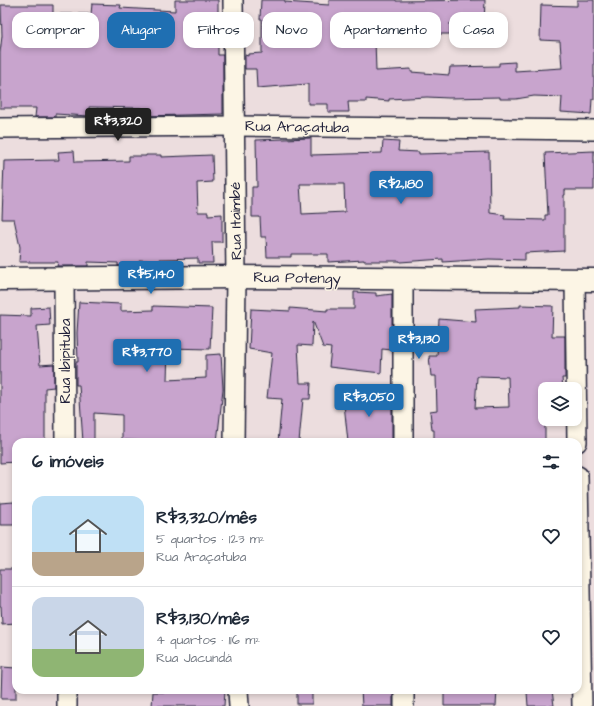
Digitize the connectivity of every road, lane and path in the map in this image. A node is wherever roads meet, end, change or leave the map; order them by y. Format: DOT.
graph roads {
  1 [pos="233,0"];
  2 [pos="235,126"];
  3 [pos="0,128"];
  4 [pos="594,130"];
  5 [pos="236,277"];
  6 [pos="0,279"];
  7 [pos="64,279"];
  8 [pos="403,279"];
  9 [pos="584,280"];
  10 [pos="65,438"];
  11 [pos="234,438"];
  12 [pos="403,438"];
  13 [pos="577,438"];
  14 [pos="67,694"];
  15 [pos="238,694"];
  16 [pos="404,694"];
  17 [pos="582,694"];
  18 [pos="67,706"];
  19 [pos="239,706"];
  20 [pos="404,706"];
  21 [pos="582,706"];
  1 -- 2 [label="street, Rua Itaimbé"];
  2 -- 3 [label="street, Rua Araçatuba"];
  2 -- 4 [label="street, Rua Araçatuba"];
  2 -- 5 [label="street, Rua Itaimbé"];
  5 -- 7 [label="main road, Rua Potengy"];
  5 -- 8 [label="main road, Rua Potengy"];
  5 -- 11 [label="street, Rua Itaimbé"];
  6 -- 7 [label="main road, Rua Potengy"];
  7 -- 10 [label="street, Rua Ibipituba"];
  8 -- 9 [label="main road, Rua Potengy"];
  8 -- 12 [label="street"];
  9 -- 13 [label="street"];
  14 -- 18 [label="street"];
  15 -- 19 [label="street"];
  16 -- 20 [label="street"];
  17 -- 21 [label="street"];
}
